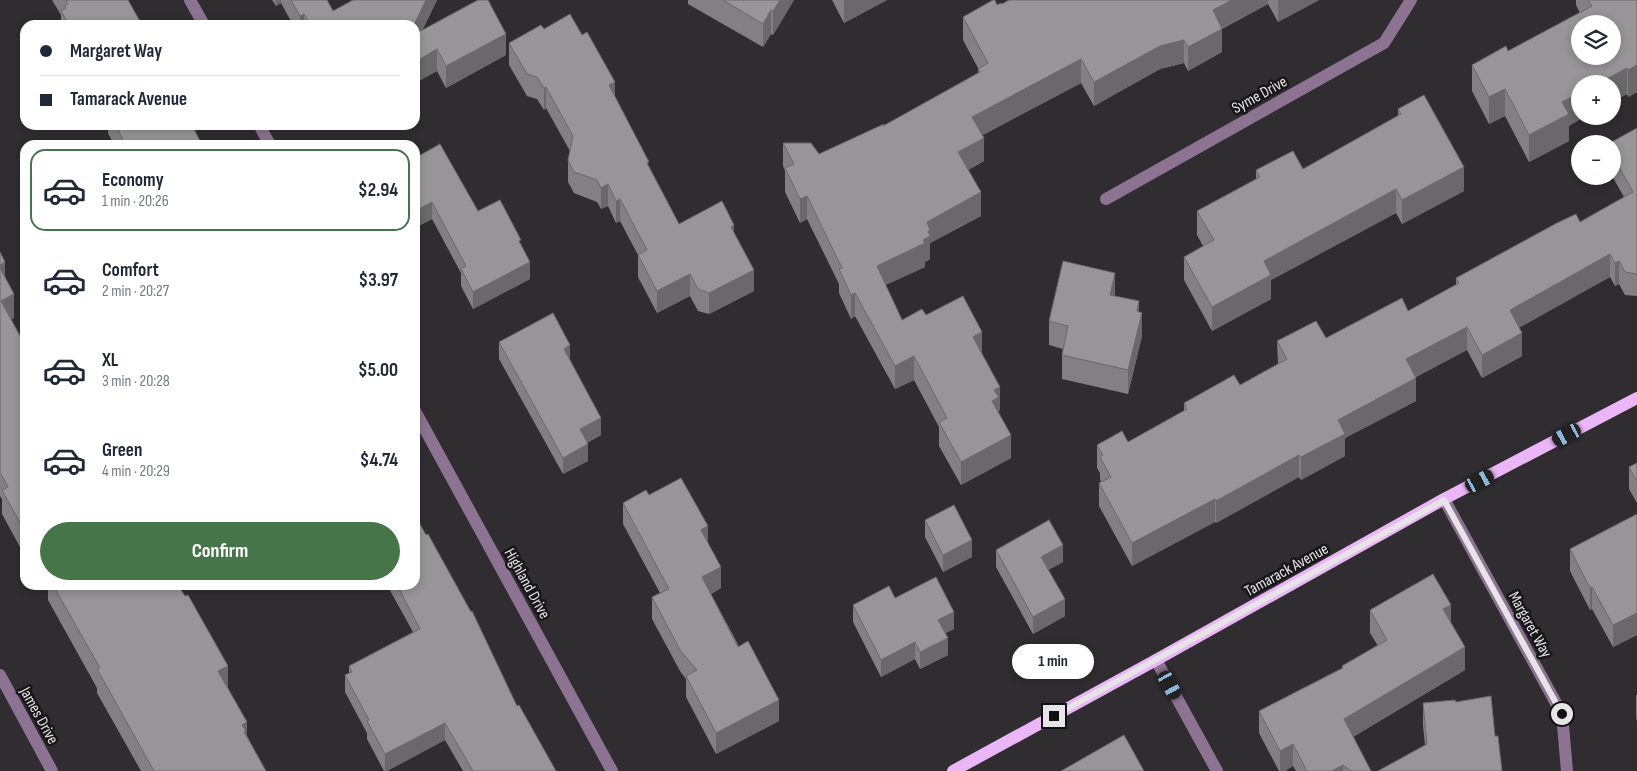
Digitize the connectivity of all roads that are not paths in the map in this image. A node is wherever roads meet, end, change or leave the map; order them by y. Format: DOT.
graph roads {
  1 [pos="190,0"];
  2 [pos="1411,0"];
  3 [pos="201,20"];
  4 [pos="1106,200"];
  5 [pos="1637,398"];
  6 [pos="420,420"];
  7 [pos="1444,500"];
  8 [pos="1156,660"];
  9 [pos="0,675"];
  10 [pos="52,771"];
  11 [pos="612,771"];
  12 [pos="953,771"];
  13 [pos="1216,771"];
  14 [pos="1567,771"];
  1 -- 3 [label="street"];
  2 -- 4 [label="street, Syme Drive"];
  5 -- 7 [label="main road, Tamarack Avenue"];
  6 -- 11 [label="street, Highland Drive"];
  7 -- 8 [label="main road, Tamarack Avenue"];
  7 -- 14 [label="street, Margaret Way"];
  8 -- 12 [label="main road, Tamarack Avenue"];
  8 -- 13 [label="street"];
  9 -- 10 [label="street, James Drive"];
}
